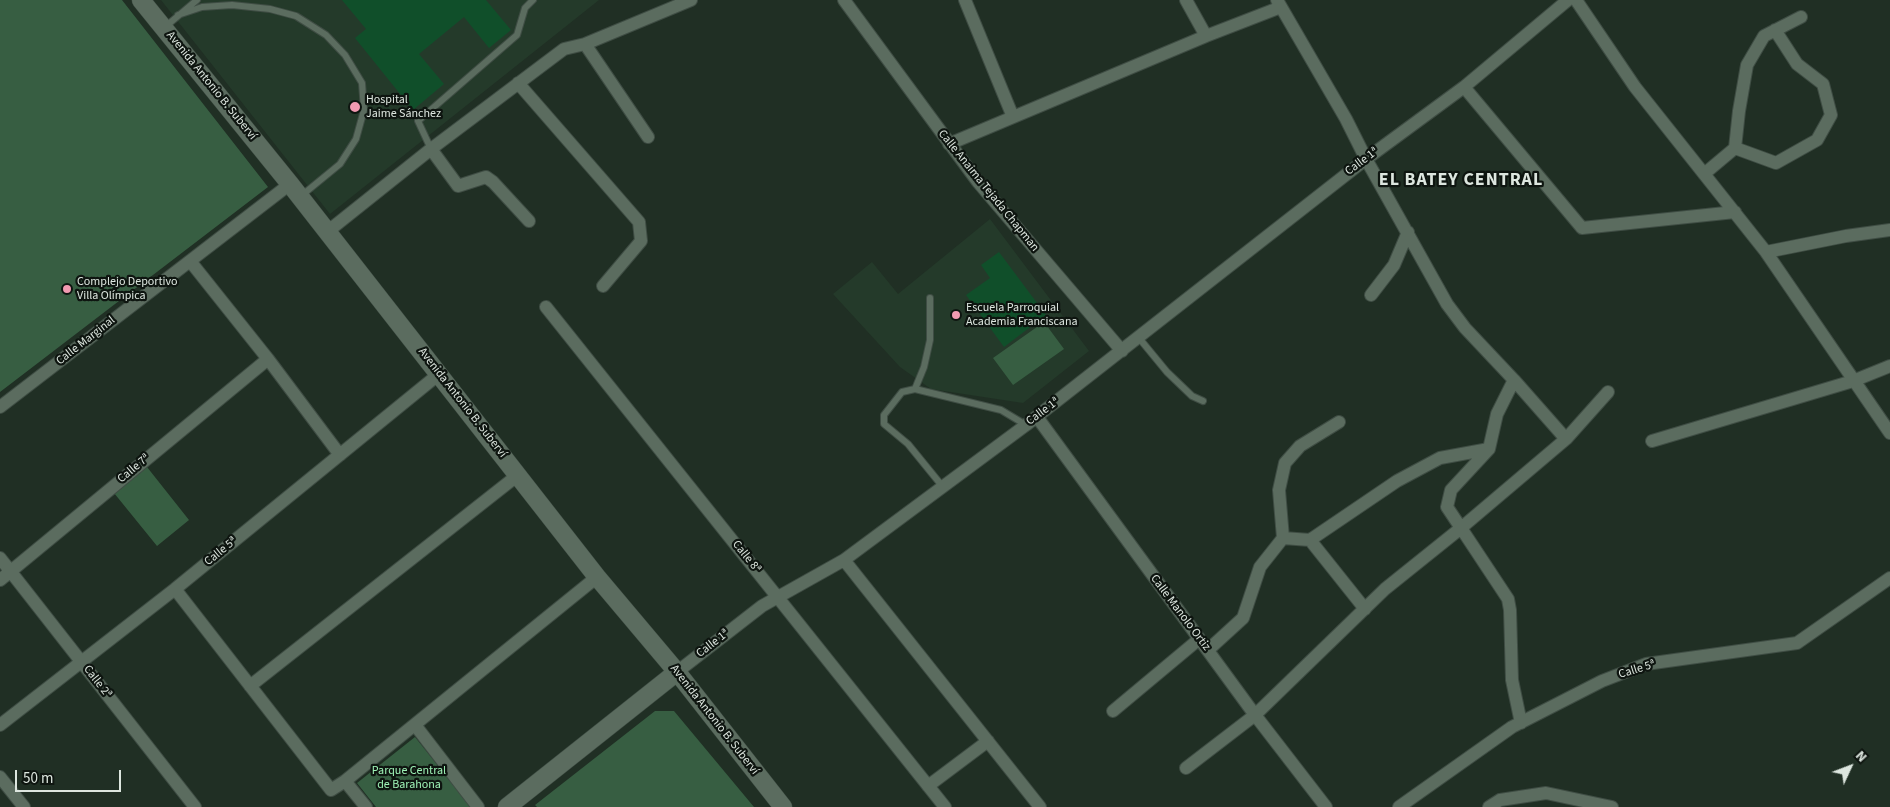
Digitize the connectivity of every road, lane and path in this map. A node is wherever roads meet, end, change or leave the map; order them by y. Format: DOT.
graph roads {
  1 [pos="141,0"];
  2 [pos="197,0"];
  3 [pos="533,0"];
  4 [pos="691,0"];
  5 [pos="844,0"];
  6 [pos="965,0"];
  7 [pos="1186,0"];
  8 [pos="1568,0"];
  9 [pos="1576,0"];
  10 [pos="1279,4"];
  11 [pos="178,16"];
  12 [pos="1801,17"];
  13 [pos="164,27"];
  14 [pos="1775,30"];
  15 [pos="1206,36"];
  16 [pos="585,44"];
  17 [pos="518,83"];
  18 [pos="1464,87"];
  19 [pos="1012,116"];
  20 [pos="648,138"];
  21 [pos="949,144"];
  22 [pos="1735,148"];
  23 [pos="431,149"];
  24 [pos="1366,159"];
  25 [pos="1704,174"];
  26 [pos="295,190"];
  27 [pos="1735,212"];
  28 [pos="528,221"];
  29 [pos="1890,230"];
  30 [pos="327,232"];
  31 [pos="1408,232"];
  32 [pos="1766,252"];
  33 [pos="190,261"];
  34 [pos="603,286"];
  35 [pos="1371,295"];
  36 [pos="930,298"];
  37 [pos="546,307"];
  38 [pos="1139,338"];
  39 [pos="1122,351"];
  40 [pos="268,359"];
  41 [pos="1890,366"];
  42 [pos="439,374"];
  43 [pos="1514,380"];
  44 [pos="1854,381"];
  45 [pos="915,389"];
  46 [pos="1608,392"];
  47 [pos="1202,401"];
  48 [pos="0,406"];
  49 [pos="1037,417"];
  50 [pos="1339,422"];
  51 [pos="1026,425"];
  52 [pos="1890,433"];
  53 [pos="1566,439"];
  54 [pos="1652,441"];
  55 [pos="1489,449"];
  56 [pos="340,455"];
  57 [pos="518,475"];
  58 [pos="943,487"];
  59 [pos="1460,528"];
  60 [pos="1283,538"];
  61 [pos="1310,540"];
  62 [pos="0,558"];
  63 [pos="844,560"];
  64 [pos="10,572"];
  65 [pos="597,577"];
  66 [pos="1890,578"];
  67 [pos="0,580"];
  68 [pos="175,589"];
  69 [pos="778,597"];
  70 [pos="1364,609"];
  71 [pos="1198,640"];
  72 [pos="1208,650"];
  73 [pos="81,662"];
  74 [pos="677,672"];
  75 [pos="250,686"];
  76 [pos="1113,711"];
  77 [pos="1254,715"];
  78 [pos="1520,723"];
  79 [pos="0,725"];
  80 [pos="414,725"];
  81 [pos="988,741"];
  82 [pos="1186,768"];
  83 [pos="0,777"];
  84 [pos="345,781"];
  85 [pos="928,786"];
  86 [pos="517,804"];
  87 [pos="24,807"];
  88 [pos="195,807"];
  89 [pos="366,807"];
  90 [pos="478,807"];
  91 [pos="783,807"];
  92 [pos="945,807"];
  93 [pos="1040,807"];
  94 [pos="1326,807"];
  95 [pos="1399,807"];
  96 [pos="1489,807"];
  97 [pos="1612,807"];
  1 -- 13 [label="main road, Avenida Antonio B. Suberví"];
  2 -- 11 [label="lane"];
  3 -- 23 [label="lane"];
  4 -- 16 [label="street"];
  5 -- 21 [label="street, Calle Anaima Tejada Chapman"];
  6 -- 19 [label="street"];
  7 -- 15 [label="street"];
  8 -- 18 [label="street, Calle 1ª"];
  9 -- 25 [label="street"];
  10 -- 15 [label="street"];
  10 -- 24 [label="street"];
  11 -- 13 [label="lane"];
  11 -- 26 [label="lane"];
  12 -- 14 [label="street"];
  13 -- 26 [label="main road, Avenida Antonio B. Suberví"];
  14 -- 22 [label="street"];
  14 -- 22 [label="street"];
  15 -- 19 [label="street"];
  16 -- 17 [label="street"];
  16 -- 20 [label="street"];
  17 -- 23 [label="street"];
  17 -- 34 [label="street"];
  18 -- 24 [label="street, Calle 1ª"];
  18 -- 27 [label="street"];
  19 -- 21 [label="street"];
  21 -- 39 [label="street, Calle Anaima Tejada Chapman"];
  22 -- 25 [label="street"];
  23 -- 28 [label="street"];
  23 -- 30 [label="street"];
  24 -- 31 [label="street"];
  24 -- 38 [label="street, Calle 1ª"];
  25 -- 27 [label="street"];
  26 -- 30 [label="main road, Avenida Antonio B. Suberví"];
  26 -- 33 [label="street, Calle Marginal"];
  27 -- 32 [label="street"];
  29 -- 32 [label="street"];
  30 -- 42 [label="main road, Avenida Antonio B. Suberví"];
  31 -- 35 [label="street"];
  31 -- 43 [label="street"];
  32 -- 44 [label="street"];
  33 -- 40 [label="street"];
  33 -- 48 [label="street, Calle Marginal"];
  36 -- 45 [label="lane"];
  37 -- 69 [label="street, Calle 8ª"];
  38 -- 39 [label="street, Calle 1ª"];
  38 -- 47 [label="lane"];
  39 -- 49 [label="street, Calle 1ª"];
  40 -- 56 [label="street"];
  40 -- 64 [label="street, Calle 7ª"];
  41 -- 44 [label="street"];
  42 -- 56 [label="street, Calle 5ª"];
  42 -- 57 [label="main road, Avenida Antonio B. Suberví"];
  43 -- 53 [label="street"];
  43 -- 55 [label="street"];
  44 -- 52 [label="street"];
  44 -- 54 [label="street"];
  45 -- 51 [label="lane"];
  45 -- 58 [label="lane"];
  46 -- 53 [label="street"];
  49 -- 51 [label="street, Calle 1ª"];
  49 -- 71 [label="street, Calle Manolo Ortiz"];
  50 -- 60 [label="street"];
  51 -- 58 [label="street, Calle 1ª"];
  53 -- 59 [label="street"];
  55 -- 59 [label="street"];
  55 -- 61 [label="street"];
  56 -- 68 [label="street, Calle 5ª"];
  57 -- 65 [label="main road, Avenida Antonio B. Suberví"];
  57 -- 75 [label="street"];
  58 -- 63 [label="street, Calle 1ª"];
  59 -- 70 [label="street"];
  59 -- 78 [label="street"];
  60 -- 61 [label="street"];
  60 -- 72 [label="street"];
  61 -- 70 [label="street"];
  62 -- 64 [label="street, Calle 2ª"];
  63 -- 69 [label="street, Calle 1ª"];
  63 -- 81 [label="street"];
  64 -- 67 [label="street, Calle 7ª"];
  64 -- 73 [label="street, Calle 2ª"];
  65 -- 74 [label="main road, Avenida Antonio B. Suberví"];
  65 -- 80 [label="street"];
  66 -- 78 [label="street, Calle 5ª"];
  68 -- 73 [label="street, Calle 5ª"];
  68 -- 75 [label="street"];
  69 -- 74 [label="street, Calle 1ª"];
  69 -- 85 [label="street, Calle 8ª"];
  70 -- 77 [label="street"];
  71 -- 72 [label="street, Calle Manolo Ortiz"];
  71 -- 76 [label="street"];
  72 -- 77 [label="street, Calle Manolo Ortiz"];
  73 -- 79 [label="street, Calle 5ª"];
  73 -- 88 [label="street, Calle 2ª"];
  74 -- 86 [label="main road, Calle 1ª"];
  74 -- 91 [label="main road, Avenida Antonio B. Suberví"];
  75 -- 84 [label="street"];
  77 -- 82 [label="street"];
  77 -- 94 [label="street, Calle Manolo Ortiz"];
  78 -- 95 [label="street, Calle 5ª"];
  80 -- 84 [label="street"];
  80 -- 90 [label="street"];
  81 -- 85 [label="street"];
  81 -- 93 [label="street"];
  83 -- 87 [label="street"];
  84 -- 89 [label="street"];
  85 -- 92 [label="street, Calle 8ª"];
  96 -- 97 [label="street"];
}
